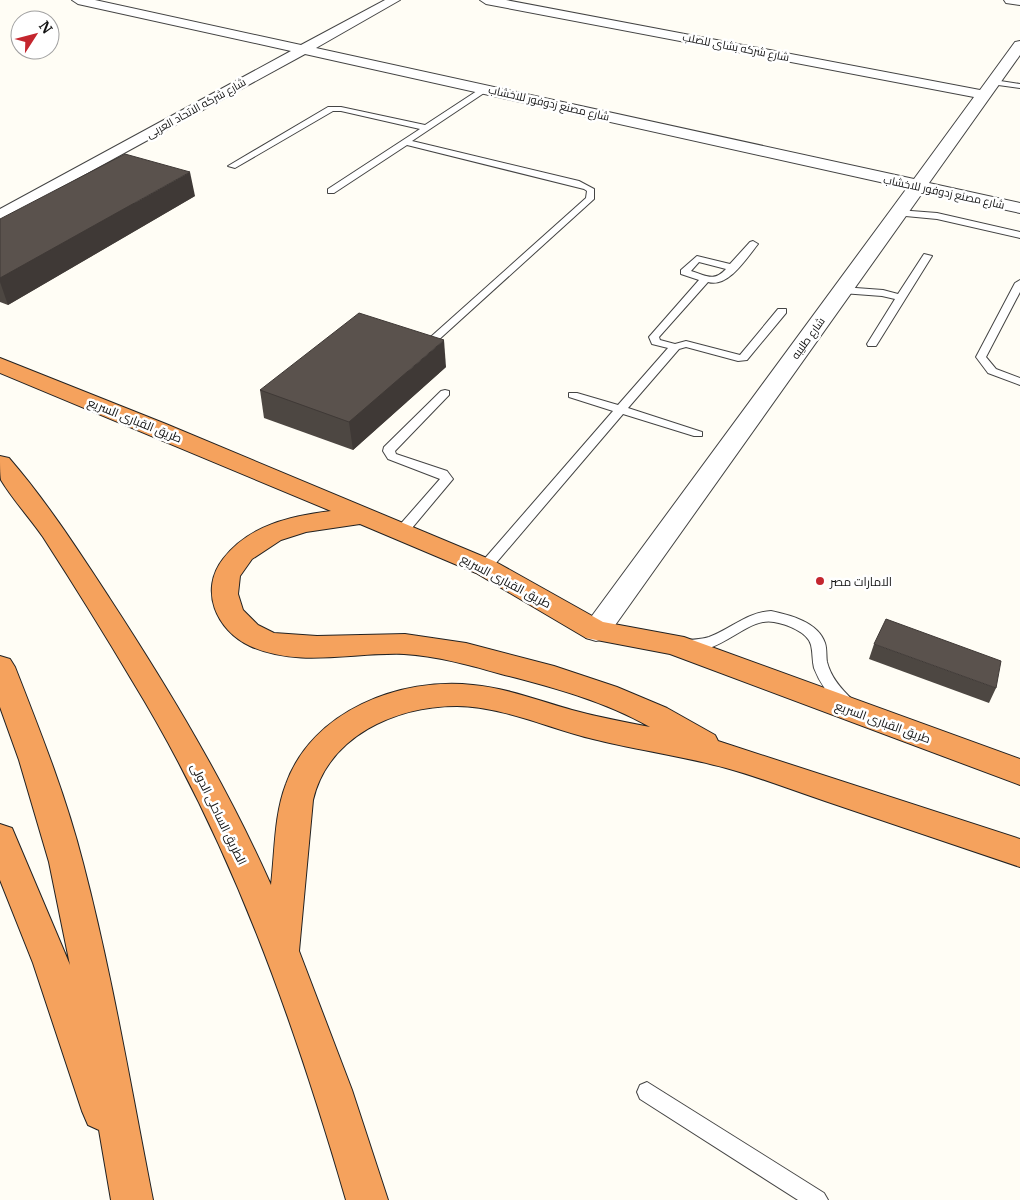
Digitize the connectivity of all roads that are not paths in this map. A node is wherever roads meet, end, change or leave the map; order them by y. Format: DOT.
graph roads {
  1 [pos="78,0"];
  2 [pos="394,0"];
  3 [pos="486,0"];
  4 [pos="1010,0"];
  5 [pos="1020,1"];
  6 [pos="1020,45"];
  7 [pos="301,50"];
  8 [pos="1020,86"];
  9 [pos="990,88"];
  10 [pos="486,89"];
  11 [pos="426,128"];
  12 [pos="406,142"];
  13 [pos="232,166"];
  14 [pos="917,187"];
  15 [pos="331,191"];
  16 [pos="1020,208"];
  17 [pos="898,213"];
  18 [pos="0,216"];
  19 [pos="1020,235"];
  20 [pos="753,244"];
  21 [pos="927,256"];
  22 [pos="732,267"];
  23 [pos="706,278"];
  24 [pos="1020,283"];
  25 [pos="842,290"];
  26 [pos="901,298"];
  27 [pos="782,311"];
  28 [pos="430,342"];
  29 [pos="872,344"];
  30 [pos="675,347"];
  31 [pos="0,365"];
  32 [pos="1020,382"];
  33 [pos="445,393"];
  34 [pos="573,395"];
  35 [pos="620,410"];
  36 [pos="698,434"];
  37 [pos="0,464"];
  38 [pos="361,516"];
  39 [pos="402,531"];
  40 [pos="485,567"];
  41 [pos="596,631"];
  42 [pos="674,644"];
  43 [pos="0,667"];
  44 [pos="858,713"];
  45 [pos="715,752"];
  46 [pos="1020,772"];
  47 [pos="0,838"];
  48 [pos="1020,853"];
  49 [pos="281,952"];
  50 [pos="647,1092"];
  51 [pos="132,1197"];
  52 [pos="366,1200"];
  53 [pos="816,1200"];
  1 -- 7 [label="street, شارع مصنع زدوفور للاخشاب"];
  2 -- 7 [label="street, شارع شركه الاتحاد العربى"];
  3 -- 9 [label="street, شارع شركه بشاى للصلب"];
  4 -- 5 [label="street"];
  6 -- 9 [label="street, شارع طليبه"];
  7 -- 10 [label="street, شارع مصنع زدوفور للاخشاب"];
  7 -- 18 [label="street, شارع شركه الاتحاد العربى"];
  8 -- 9 [label="lane"];
  9 -- 14 [label="street, شارع طليبه"];
  10 -- 11 [label="lane"];
  10 -- 14 [label="street, شارع مصنع زدوفور للاخشاب"];
  11 -- 12 [label="lane"];
  11 -- 13 [label="lane"];
  12 -- 15 [label="lane"];
  12 -- 28 [label="lane"];
  14 -- 16 [label="street, شارع مصنع زدوفور للاخشاب"];
  14 -- 17 [label="street, شارع طليبه"];
  17 -- 19 [label="lane"];
  17 -- 25 [label="street, شارع طليبه"];
  20 -- 22 [label="lane"];
  21 -- 26 [label="lane"];
  22 -- 23 [label="lane"];
  22 -- 23 [label="lane"];
  23 -- 30 [label="lane"];
  24 -- 32 [label="lane"];
  25 -- 26 [label="lane"];
  25 -- 41 [label="street, شارع طليبه"];
  26 -- 29 [label="lane"];
  27 -- 30 [label="lane"];
  30 -- 35 [label="lane"];
  31 -- 38 [label="highway, طريق القبارى السريع"];
  33 -- 39 [label="lane"];
  34 -- 35 [label="lane"];
  35 -- 36 [label="lane"];
  35 -- 40 [label="lane"];
  37 -- 49 [label="highway, الطريق الساحلى الدولى"];
  38 -- 39 [label="highway, طريق القبارى السريع"];
  38 -- 45 [label="highway"];
  39 -- 40 [label="highway, طريق القبارى السريع"];
  40 -- 41 [label="highway, طريق القبارى السريع"];
  41 -- 42 [label="highway, طريق القبارى السريع"];
  42 -- 44 [label="highway, طريق القبارى السريع"];
  42 -- 44 [label="lane"];
  43 -- 51 [label="highway"];
  44 -- 46 [label="highway, طريق القبارى السريع"];
  45 -- 48 [label="highway"];
  45 -- 49 [label="highway"];
  47 -- 51 [label="highway"];
  49 -- 52 [label="highway, الطريق الساحلى الدولى"];
  50 -- 53 [label="lane"];
}
